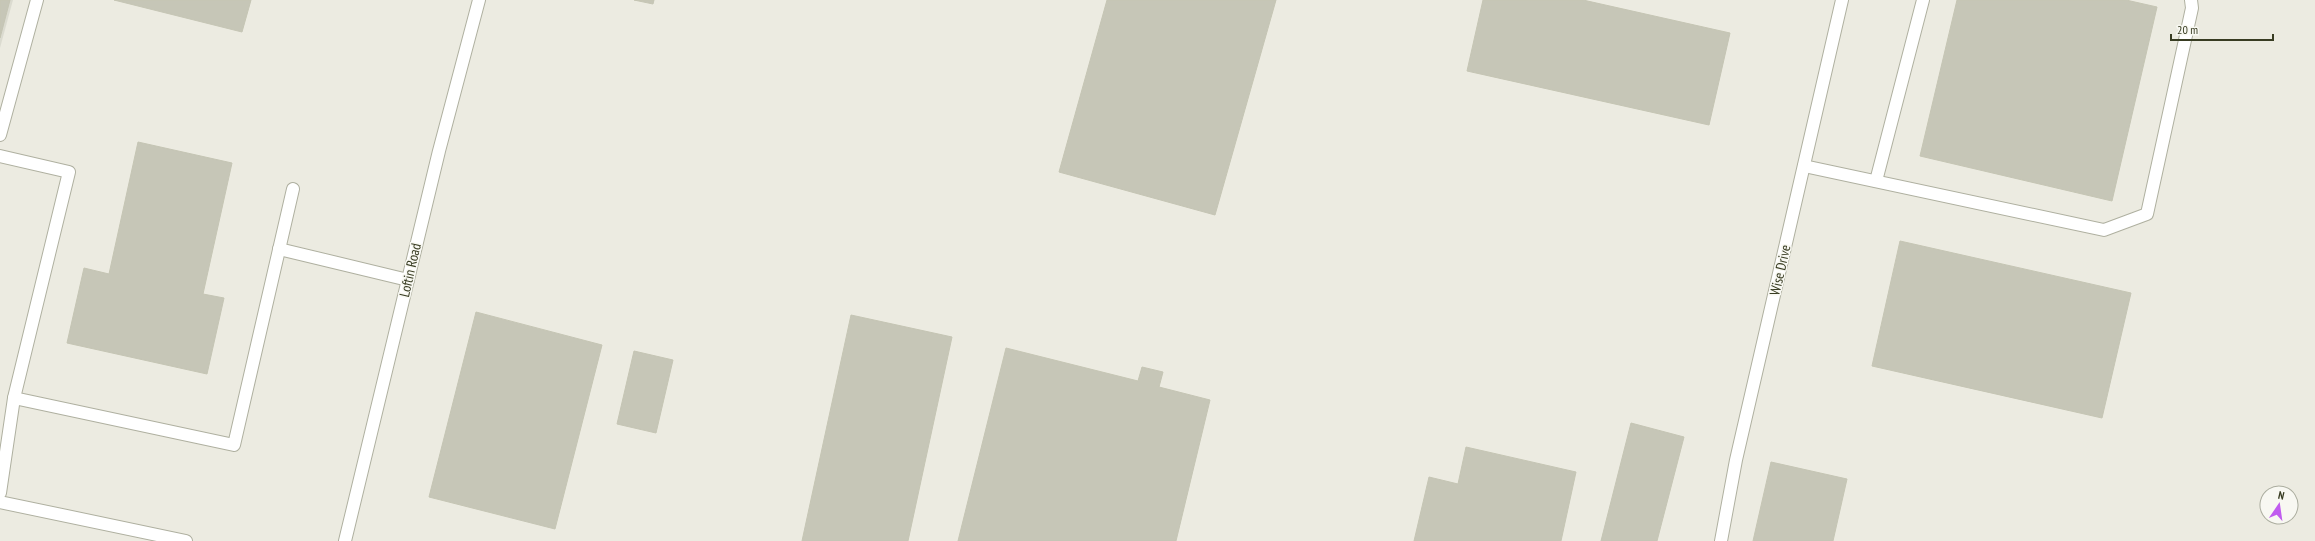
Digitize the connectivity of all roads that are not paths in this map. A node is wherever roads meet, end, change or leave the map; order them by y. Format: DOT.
graph roads {
  1 [pos="37,0"];
  2 [pos="479,0"];
  3 [pos="1842,0"];
  4 [pos="1923,0"];
  5 [pos="2191,0"];
  6 [pos="3,113"];
  7 [pos="0,135"];
  8 [pos="0,156"];
  9 [pos="1804,166"];
  10 [pos="1876,181"];
  11 [pos="293,189"];
  12 [pos="279,249"];
  13 [pos="408,280"];
  14 [pos="14,398"];
  15 [pos="0,493"];
  16 [pos="0,502"];
  17 [pos="186,541"];
  18 [pos="345,541"];
  19 [pos="1721,541"];
  1 -- 6 [label="street"];
  2 -- 13 [label="street, Loftin Road"];
  3 -- 9 [label="street, Wise Drive"];
  4 -- 10 [label="street"];
  5 -- 10 [label="street"];
  6 -- 7 [label="street"];
  8 -- 14 [label="street"];
  9 -- 10 [label="street"];
  9 -- 19 [label="street, Wise Drive"];
  11 -- 12 [label="street"];
  12 -- 13 [label="street"];
  12 -- 14 [label="street"];
  13 -- 18 [label="street, Loftin Road"];
  14 -- 15 [label="street"];
  16 -- 17 [label="street"];
}
